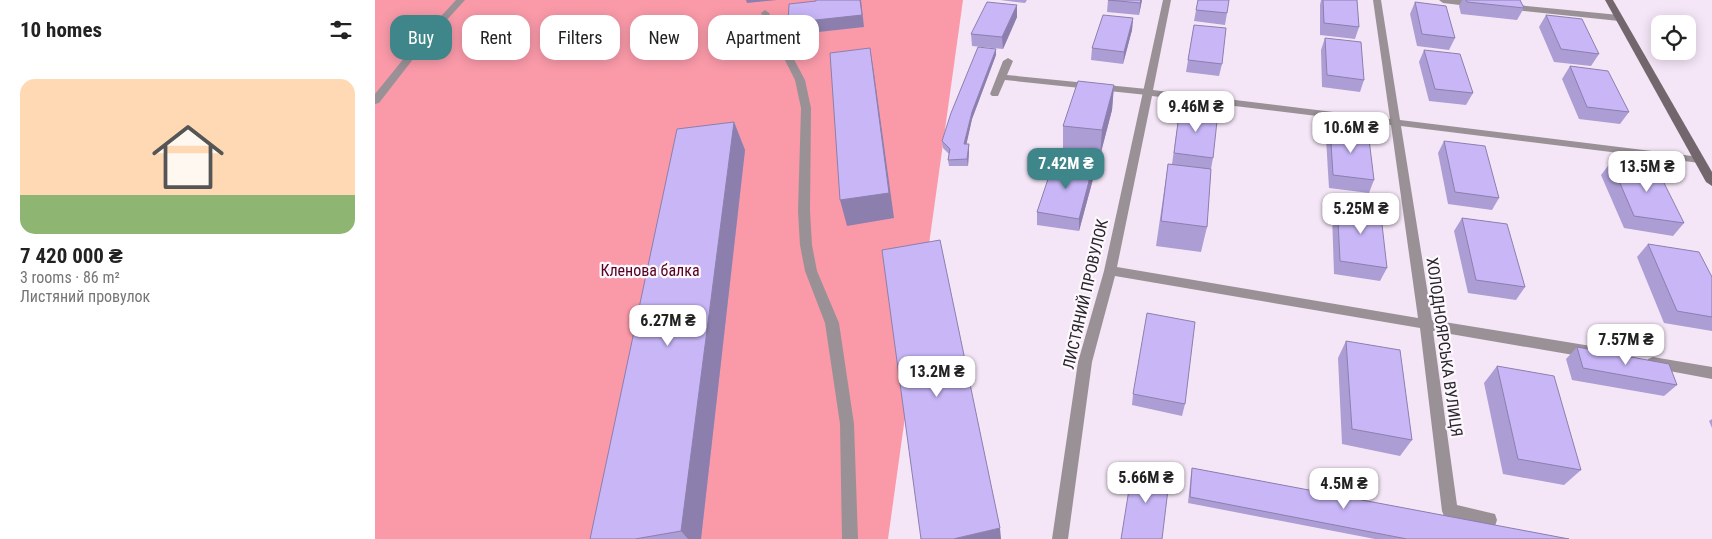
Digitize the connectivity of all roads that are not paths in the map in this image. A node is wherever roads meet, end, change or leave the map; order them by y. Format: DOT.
graph roads {
  1 [pos="461,0"];
  2 [pos="1167,0"];
  3 [pos="1377,0"];
  4 [pos="1443,0"];
  5 [pos="1609,0"];
  6 [pos="1484,4"];
  7 [pos="1502,6"];
  8 [pos="765,13"];
  9 [pos="1619,18"];
  10 [pos="1008,61"];
  11 [pos="1002,77"];
  12 [pos="1147,92"];
  13 [pos="995,94"];
  14 [pos="375,101"];
  15 [pos="1397,124"];
  16 [pos="1700,160"];
  17 [pos="1712,182"];
  18 [pos="1110,270"];
  19 [pos="1426,324"];
  20 [pos="1609,355"];
  21 [pos="1636,360"];
  22 [pos="1712,373"];
  23 [pos="1489,520"];
  24 [pos="850,539"];
  25 [pos="1060,539"];
  1 -- 14 [label="street"];
  2 -- 12 [label="street, ЛИСТЯНИЙ ПРОВУЛОК"];
  3 -- 15 [label="street, ХОЛОДНОЯРСЬКА ВУЛИЦЯ"];
  4 -- 6 [label="street"];
  5 -- 9 [label="street"];
  7 -- 9 [label="street"];
  8 -- 24 [label="street"];
  9 -- 16 [label="street"];
  10 -- 11 [label="street"];
  11 -- 12 [label="street"];
  11 -- 13 [label="street"];
  12 -- 15 [label="street"];
  12 -- 18 [label="street, ЛИСТЯНИЙ ПРОВУЛОК"];
  15 -- 16 [label="street"];
  15 -- 19 [label="street, ХОЛОДНОЯРСЬКА ВУЛИЦЯ"];
  16 -- 17 [label="street"];
  18 -- 19 [label="street"];
  18 -- 25 [label="street, ЛИСТЯНИЙ ПРОВУЛОК"];
  19 -- 20 [label="street"];
  19 -- 23 [label="street, ХОЛОДНОЯРСЬКА ВУЛИЦЯ"];
  21 -- 22 [label="street"];
}
